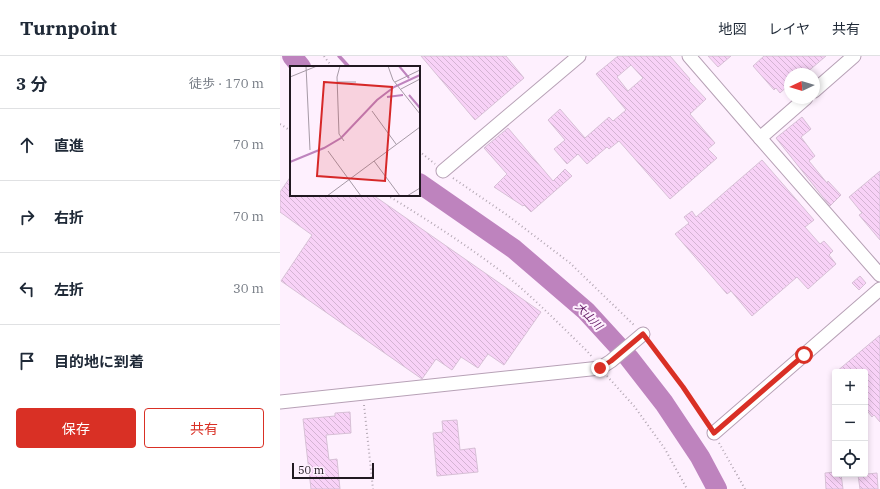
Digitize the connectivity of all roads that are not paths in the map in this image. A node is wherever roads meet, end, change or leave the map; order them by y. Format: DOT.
graph roads {
  1 [pos="579,56"];
  2 [pos="689,56"];
  3 [pos="854,56"];
  4 [pos="820,86"];
  5 [pos="799,104"];
  6 [pos="760,138"];
  7 [pos="443,171"];
  8 [pos="880,275"];
  9 [pos="880,289"];
  10 [pos="643,334"];
  11 [pos="280,402"];
  12 [pos="714,433"];
  1 -- 7 [label="street"];
  2 -- 6 [label="street"];
  3 -- 4 [label="street"];
  5 -- 6 [label="street"];
  6 -- 8 [label="street"];
  9 -- 12 [label="street"];
  10 -- 11 [label="street"];
}
